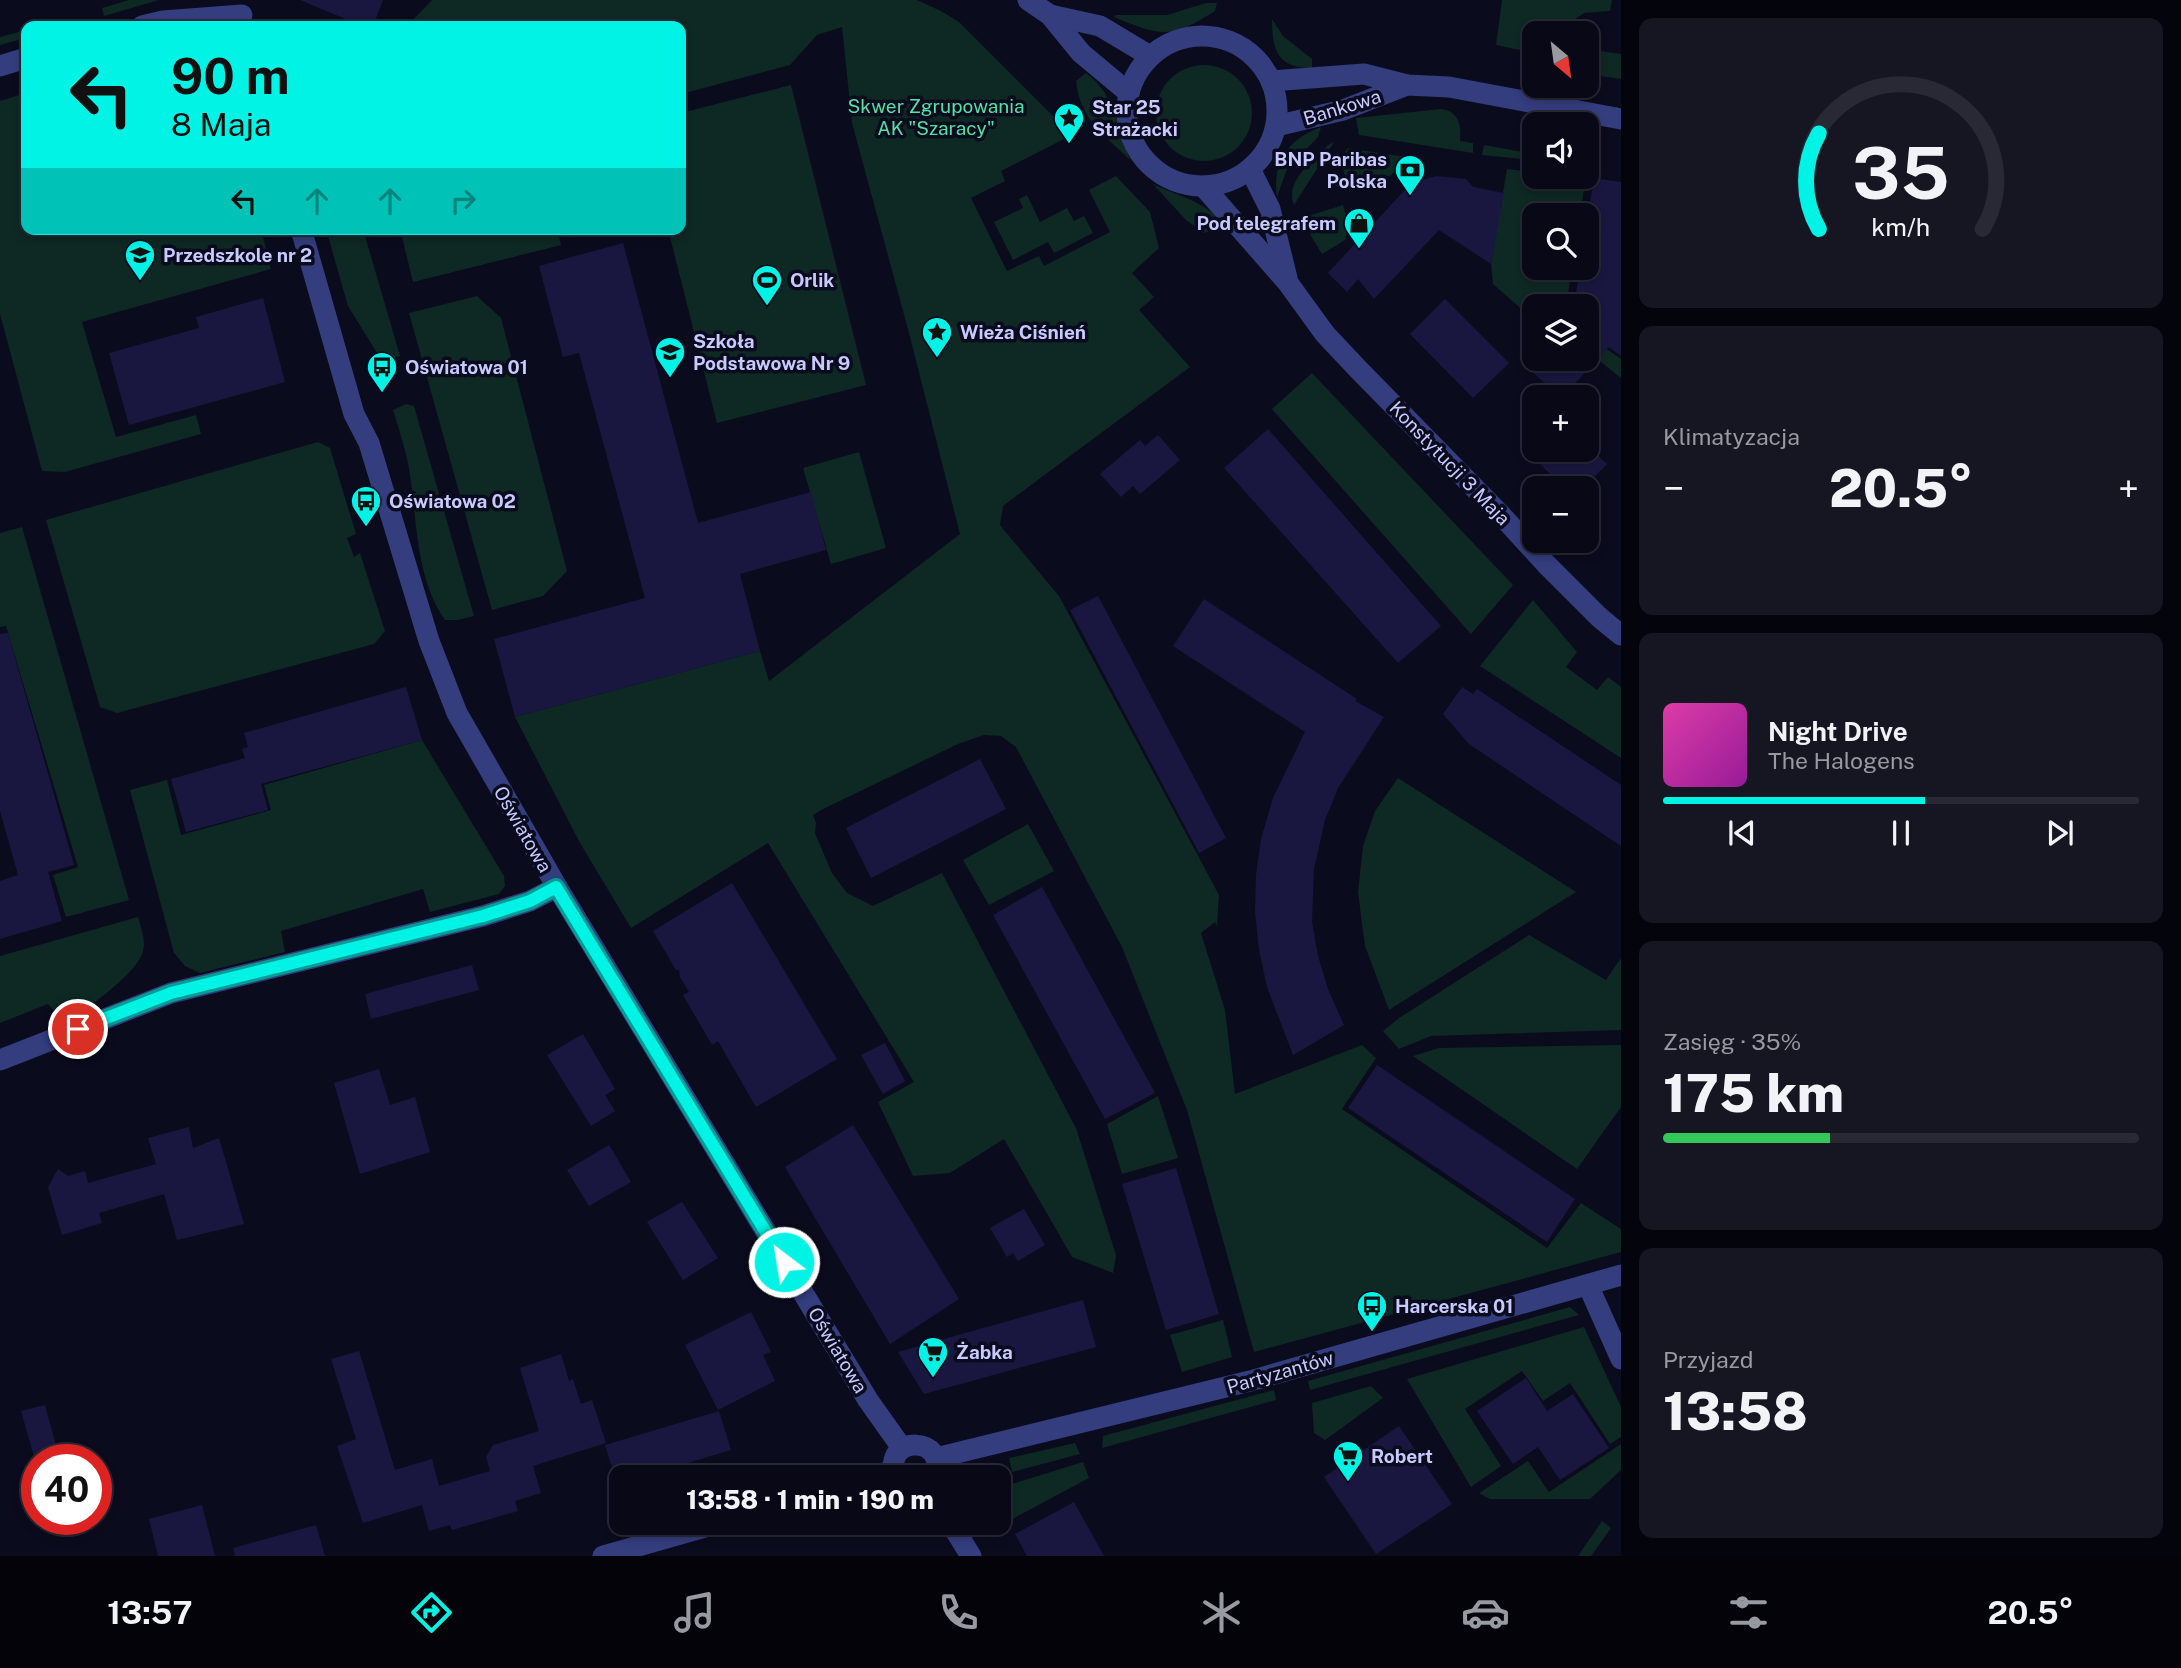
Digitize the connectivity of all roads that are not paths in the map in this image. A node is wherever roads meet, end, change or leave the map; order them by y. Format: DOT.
graph roads {
  1 [pos="1028,0"];
  2 [pos="242,14"];
  3 [pos="1050,15"];
  4 [pos="163,21"];
  5 [pos="1150,56"];
  6 [pos="21,60"];
  7 [pos="0,66"];
  8 [pos="1271,81"];
  9 [pos="1407,86"];
  10 [pos="1129,93"];
  11 [pos="1621,119"];
  12 [pos="1276,126"];
  13 [pos="1250,169"];
  14 [pos="1203,186"];
  15 [pos="303,235"];
  16 [pos="1288,284"];
  17 [pos="1621,635"];
  18 [pos="556,887"];
  19 [pos="0,1060"];
  20 [pos="1621,1275"];
  21 [pos="1588,1284"];
  22 [pos="1621,1359"];
  23 [pos="902,1448"];
  24 [pos="895,1465"];
  25 [pos="934,1465"];
  26 [pos="946,1465"];
  27 [pos="677,1535"];
  28 [pos="958,1535"];
  29 [pos="603,1556"];
  30 [pos="971,1556"];
  1 -- 3 [label="street"];
  2 -- 4 [label="street"];
  3 -- 5 [label="street"];
  3 -- 10 [label="street"];
  5 -- 8 [label="street"];
  5 -- 10 [label="street"];
  6 -- 7 [label="street"];
  8 -- 9 [label="street, Bankowa"];
  8 -- 12 [label="street"];
  9 -- 11 [label="street, Bankowa"];
  9 -- 12 [label="street, Bankowa"];
  10 -- 14 [label="street"];
  12 -- 13 [label="street"];
  13 -- 14 [label="street"];
  13 -- 16 [label="street, Konstytucji 3 Maja"];
  14 -- 16 [label="street, Konstytucji 3 Maja"];
  15 -- 18 [label="street, Oświatowa"];
  16 -- 17 [label="street, Konstytucji 3 Maja"];
  18 -- 19 [label="street"];
  18 -- 23 [label="street, Oświatowa"];
  20 -- 21 [label="street, Partyzantów"];
  21 -- 22 [label="street"];
  21 -- 26 [label="street, Partyzantów"];
  23 -- 24 [label="street"];
  23 -- 25 [label="street"];
  27 -- 29 [label="street"];
  28 -- 30 [label="street"];
}
